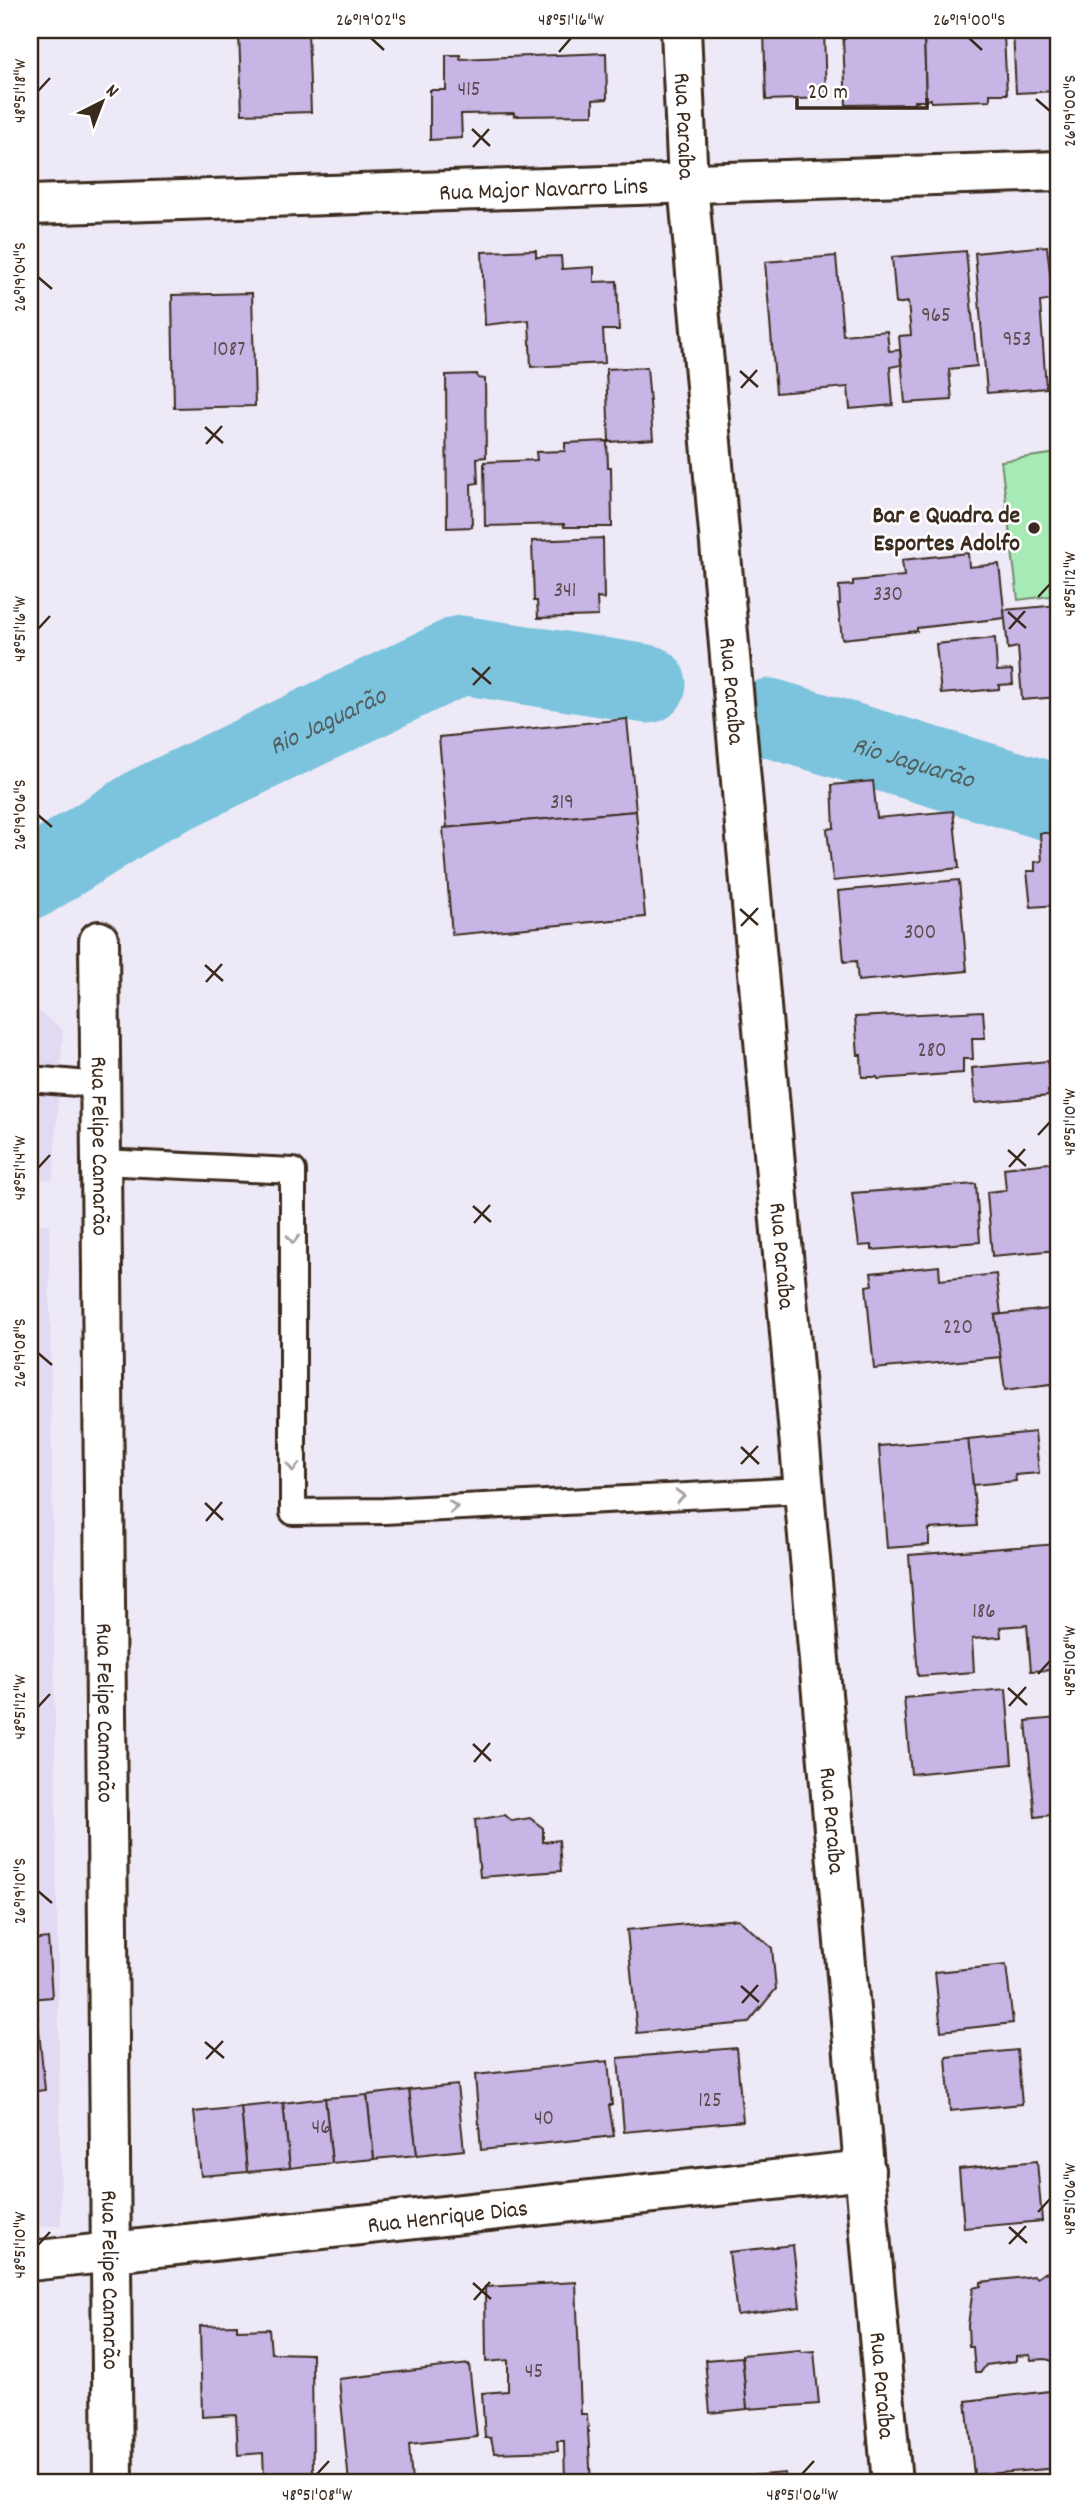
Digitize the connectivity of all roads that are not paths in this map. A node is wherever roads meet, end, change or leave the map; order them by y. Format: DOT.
graph roads {
  1 [pos="681,30"];
  2 [pos="1058,171"];
  3 [pos="688,183"];
  4 [pos="30,205"];
  5 [pos="99,941"];
  6 [pos="30,1079"];
  7 [pos="100,1085"];
  8 [pos="101,1162"];
  9 [pos="805,1490"];
  10 [pos="865,2170"];
  11 [pos="111,2253"];
  12 [pos="30,2262"];
  13 [pos="113,2483"];
  14 [pos="892,2483"];
  1 -- 3 [label="street, Rua Paraíba"];
  2 -- 3 [label="street, Rua Major Navarro Lins"];
  3 -- 4 [label="street, Rua Major Navarro Lins"];
  3 -- 9 [label="street, Rua Paraíba"];
  5 -- 7 [label="street, Rua Felipe Camarão"];
  6 -- 7 [label="lane"];
  7 -- 8 [label="street, Rua Felipe Camarão"];
  8 -- 9 [label="lane, one-way"];
  8 -- 11 [label="street, Rua Felipe Camarão"];
  9 -- 10 [label="street, Rua Paraíba"];
  10 -- 11 [label="street, Rua Henrique Dias"];
  10 -- 14 [label="street, Rua Paraíba"];
  11 -- 12 [label="street, Rua Henrique Dias"];
  11 -- 13 [label="street, Rua Felipe Camarão"];
}
